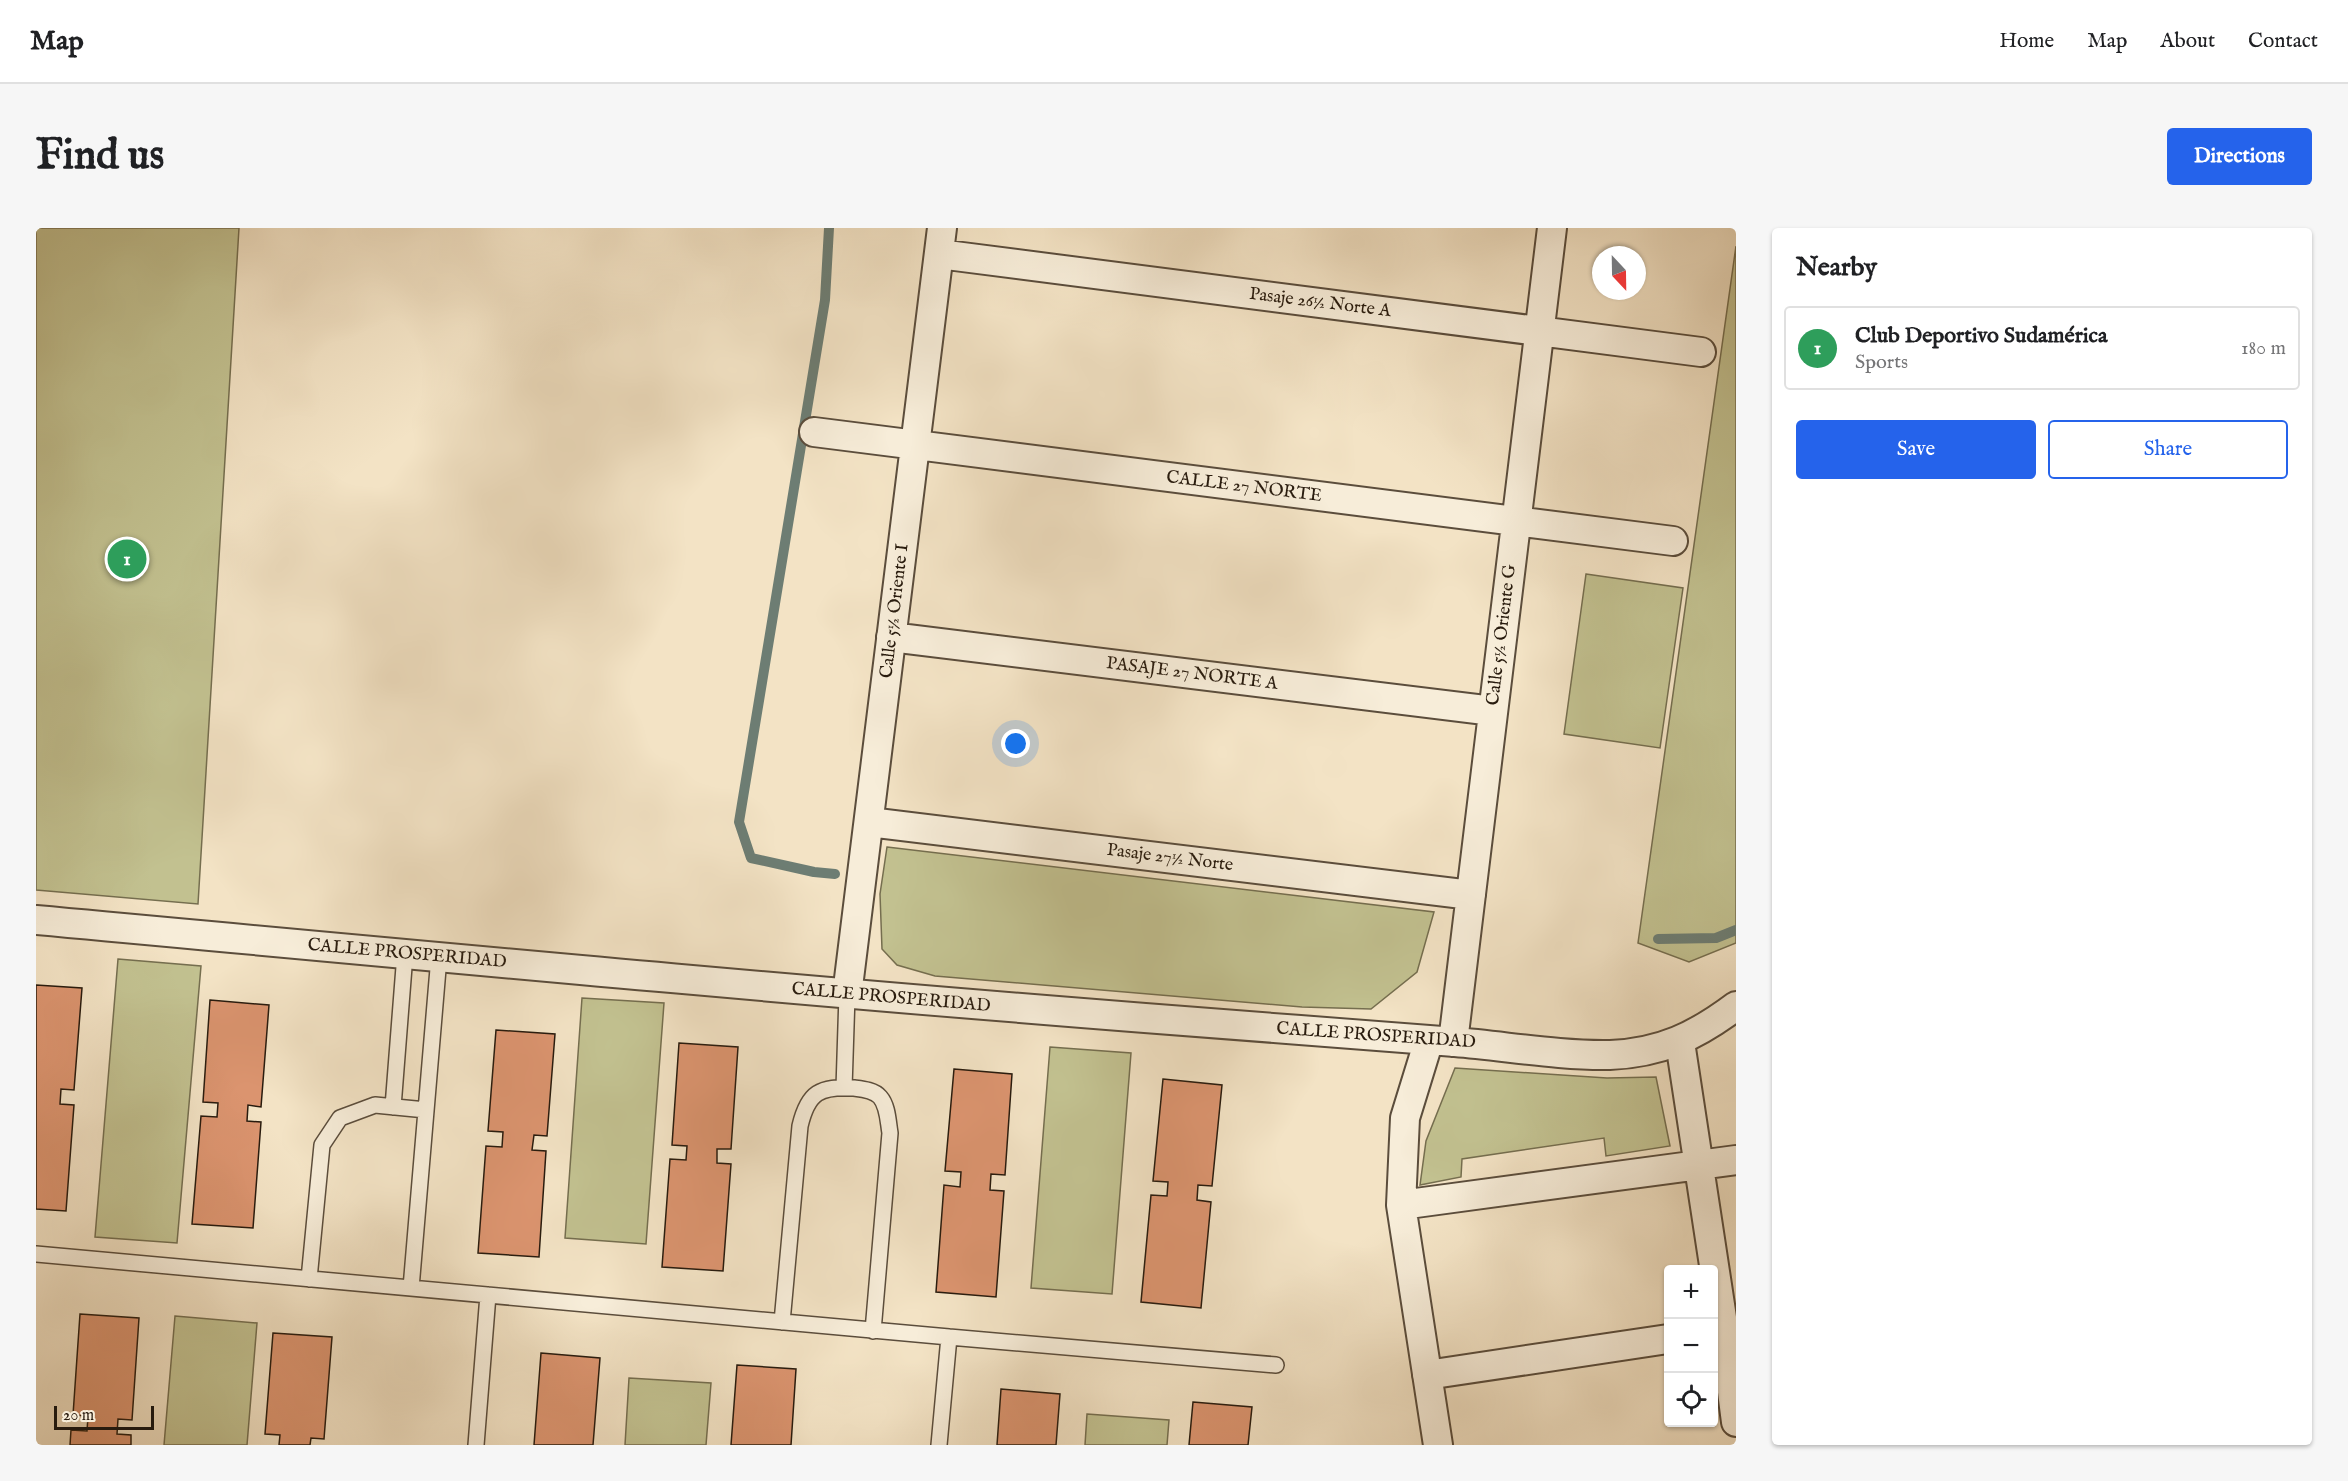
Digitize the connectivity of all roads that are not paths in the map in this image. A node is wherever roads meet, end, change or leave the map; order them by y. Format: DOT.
graph roads {
  1 [pos="1552,228"];
  2 [pos="940,241"];
  3 [pos="1540,331"];
  4 [pos="1701,352"];
  5 [pos="814,432"];
  6 [pos="915,446"];
  7 [pos="1516,522"];
  8 [pos="1673,542"];
  9 [pos="891,637"];
  10 [pos="1493,711"];
  11 [pos="869,822"];
  12 [pos="1471,895"];
  13 [pos="36,920"];
  14 [pos="405,954"];
  15 [pos="439,957"];
  16 [pos="848,995"];
  17 [pos="1736,1006"];
  18 [pos="1441,1041"];
  19 [pos="1680,1042"];
  20 [pos="844,1088"];
  21 [pos="393,1107"];
  22 [pos="426,1110"];
  23 [pos="1736,1160"];
  24 [pos="1698,1165"];
  25 [pos="1401,1205"];
  26 [pos="36,1254"];
  27 [pos="309,1279"];
  28 [pos="411,1288"];
  29 [pos="488,1295"];
  30 [pos="782,1322"];
  31 [pos="873,1330"];
  32 [pos="1725,1331"];
  33 [pos="949,1337"];
  34 [pos="1664,1340"];
  35 [pos="1276,1365"];
  36 [pos="1427,1376"];
  37 [pos="1736,1422"];
  38 [pos="476,1445"];
  39 [pos="939,1445"];
  40 [pos="1438,1445"];
  1 -- 3 [label="street, Calle 5½ Oriente G"];
  2 -- 3 [label="street, Pasaje 26½ Norte A"];
  2 -- 6 [label="street, Calle 5½ Oriente I"];
  3 -- 4 [label="street, Pasaje 26½ Norte A"];
  3 -- 7 [label="street, Calle 5½ Oriente G"];
  5 -- 6 [label="street, CALLE 27 NORTE"];
  6 -- 7 [label="street, CALLE 27 NORTE"];
  6 -- 9 [label="street, Calle 5½ Oriente I"];
  7 -- 8 [label="street, CALLE 27 NORTE"];
  7 -- 10 [label="street, Calle 5½ Oriente G"];
  9 -- 10 [label="street, PASAJE 27 NORTE A"];
  9 -- 11 [label="street, Calle 5½ Oriente I"];
  10 -- 12 [label="street, Calle 5½ Oriente G"];
  11 -- 12 [label="street, Pasaje 27½ Norte"];
  11 -- 16 [label="street, Calle 5½ Oriente I"];
  12 -- 18 [label="street, Calle 5½ Oriente G"];
  13 -- 14 [label="street, CALLE PROSPERIDAD"];
  14 -- 15 [label="street, CALLE PROSPERIDAD"];
  14 -- 21 [label="lane"];
  15 -- 16 [label="street, CALLE PROSPERIDAD"];
  15 -- 22 [label="lane"];
  16 -- 18 [label="street, CALLE PROSPERIDAD"];
  16 -- 20 [label="lane"];
  17 -- 19 [label="street, CALLE PROSPERIDAD"];
  18 -- 19 [label="street, CALLE PROSPERIDAD"];
  18 -- 25 [label="street, Calle 5½ Oriente G"];
  19 -- 24 [label="street"];
  20 -- 30 [label="lane"];
  20 -- 31 [label="lane"];
  21 -- 22 [label="lane"];
  21 -- 27 [label="lane"];
  22 -- 28 [label="lane"];
  23 -- 24 [label="street"];
  24 -- 25 [label="street"];
  24 -- 32 [label="street"];
  25 -- 36 [label="street, Calle 5½ Oriente G"];
  26 -- 27 [label="lane"];
  27 -- 28 [label="lane"];
  28 -- 29 [label="lane"];
  29 -- 30 [label="lane"];
  29 -- 38 [label="lane"];
  30 -- 31 [label="lane"];
  31 -- 33 [label="lane"];
  32 -- 37 [label="street"];
  33 -- 35 [label="lane"];
  33 -- 39 [label="lane"];
  34 -- 36 [label="street"];
  36 -- 40 [label="street, Calle 5½ Oriente G"];
}
